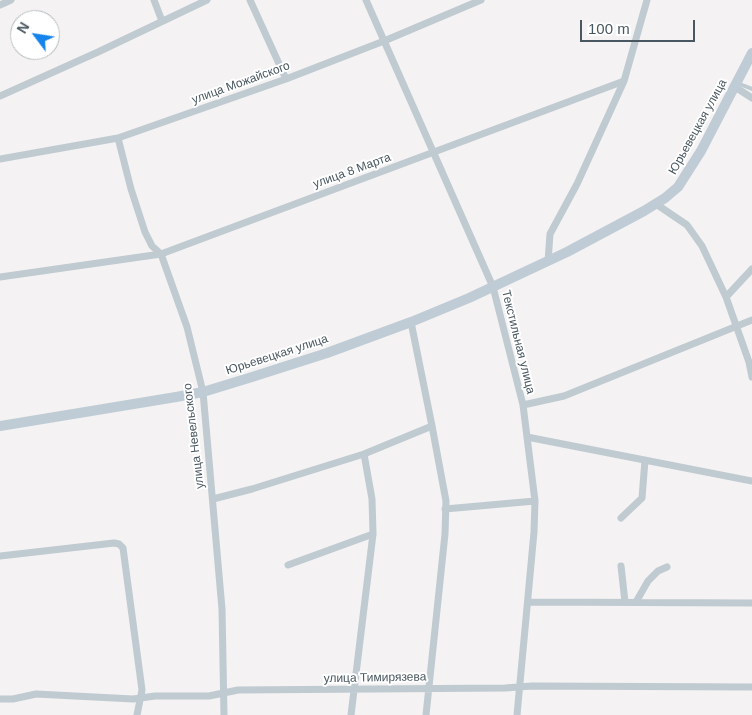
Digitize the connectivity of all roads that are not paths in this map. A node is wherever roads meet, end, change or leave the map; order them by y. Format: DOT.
graph roads {
  1 [pos="11,0"];
  2 [pos="154,0"];
  3 [pos="207,0"];
  4 [pos="250,0"];
  5 [pos="366,0"];
  6 [pos="481,0"];
  7 [pos="647,0"];
  8 [pos="0,5"];
  9 [pos="162,22"];
  10 [pos="384,41"];
  11 [pos="752,52"];
  12 [pos="286,79"];
  13 [pos="624,81"];
  14 [pos="736,85"];
  15 [pos="752,88"];
  16 [pos="0,96"];
  17 [pos="752,98"];
  18 [pos="118,138"];
  19 [pos="434,153"];
  20 [pos="0,159"];
  21 [pos="656,204"];
  22 [pos="161,254"];
  23 [pos="548,261"];
  24 [pos="752,269"];
  25 [pos="0,277"];
  26 [pos="493,287"];
  27 [pos="726,297"];
  28 [pos="752,320"];
  29 [pos="411,322"];
  30 [pos="737,326"];
  31 [pos="751,362"];
  32 [pos="752,377"];
  33 [pos="203,392"];
  34 [pos="523,405"];
  35 [pos="0,426"];
  36 [pos="432,426"];
  37 [pos="527,437"];
  38 [pos="364,454"];
  39 [pos="645,460"];
  40 [pos="752,481"];
  41 [pos="213,499"];
  42 [pos="535,501"];
  43 [pos="445,508"];
  44 [pos="621,518"];
  45 [pos="373,534"];
  46 [pos="0,556"];
  47 [pos="288,566"];
  48 [pos="621,566"];
  49 [pos="667,568"];
  50 [pos="528,602"];
  51 [pos="625,602"];
  52 [pos="636,602"];
  53 [pos="752,603"];
  54 [pos="752,687"];
  55 [pos="520,688"];
  56 [pos="429,689"];
  57 [pos="353,690"];
  58 [pos="223,693"];
  59 [pos="140,698"];
  60 [pos="0,699"];
  61 [pos="137,715"];
  62 [pos="224,715"];
  63 [pos="351,715"];
  64 [pos="426,715"];
  65 [pos="517,715"];
  1 -- 8 [label="street"];
  2 -- 9 [label="street"];
  3 -- 9 [label="street"];
  4 -- 12 [label="street"];
  5 -- 10 [label="street, Текстильная улица"];
  6 -- 10 [label="street, улица Можайского"];
  7 -- 13 [label="street"];
  9 -- 16 [label="street"];
  10 -- 12 [label="street, улица Можайского"];
  10 -- 19 [label="street, Текстильная улица"];
  11 -- 14 [label="main road, Юрьевецкая улица"];
  12 -- 18 [label="street, улица Можайского"];
  13 -- 19 [label="street, улица 8 Марта"];
  13 -- 23 [label="street"];
  14 -- 15 [label="lane"];
  14 -- 17 [label="street"];
  14 -- 21 [label="main road, Юрьевецкая улица"];
  18 -- 20 [label="street, улица Можайского"];
  18 -- 22 [label="street, улица Невельского"];
  19 -- 22 [label="street, улица 8 Марта"];
  19 -- 26 [label="street, Текстильная улица"];
  21 -- 23 [label="main road, Юрьевецкая улица"];
  21 -- 27 [label="street"];
  22 -- 25 [label="street, улица 8 Марта"];
  22 -- 33 [label="street, улица Невельского"];
  23 -- 26 [label="main road, Юрьевецкая улица"];
  24 -- 27 [label="street"];
  26 -- 29 [label="main road, Юрьевецкая улица"];
  26 -- 34 [label="street, Текстильная улица"];
  27 -- 30 [label="street"];
  28 -- 30 [label="street"];
  29 -- 33 [label="main road, Юрьевецкая улица"];
  29 -- 36 [label="street"];
  30 -- 31 [label="street"];
  30 -- 34 [label="street"];
  31 -- 32 [label="street"];
  33 -- 35 [label="main road, Юрьевецкая улица"];
  33 -- 41 [label="street, улица Невельского"];
  34 -- 37 [label="street, Текстильная улица"];
  36 -- 38 [label="street"];
  36 -- 43 [label="street"];
  37 -- 39 [label="street"];
  37 -- 42 [label="street, Текстильная улица"];
  38 -- 41 [label="street"];
  38 -- 45 [label="street"];
  39 -- 40 [label="street"];
  39 -- 44 [label="street"];
  41 -- 58 [label="street, улица Невельского"];
  42 -- 43 [label="street"];
  42 -- 50 [label="street, Текстильная улица"];
  43 -- 56 [label="street"];
  45 -- 47 [label="street"];
  45 -- 57 [label="street"];
  46 -- 59 [label="street"];
  48 -- 51 [label="street"];
  49 -- 52 [label="street"];
  50 -- 51 [label="street"];
  50 -- 55 [label="street, Текстильная улица"];
  51 -- 52 [label="street"];
  52 -- 53 [label="street"];
  54 -- 55 [label="street, улица Тимирязева"];
  55 -- 56 [label="street, улица Тимирязева"];
  55 -- 65 [label="street, Текстильная улица"];
  56 -- 57 [label="street, улица Тимирязева"];
  56 -- 64 [label="street"];
  57 -- 58 [label="street, улица Тимирязева"];
  57 -- 63 [label="street"];
  58 -- 59 [label="street, улица Тимирязева"];
  58 -- 62 [label="street, улица Невельского"];
  59 -- 60 [label="street, улица Тимирязева"];
  59 -- 61 [label="street"];
}
